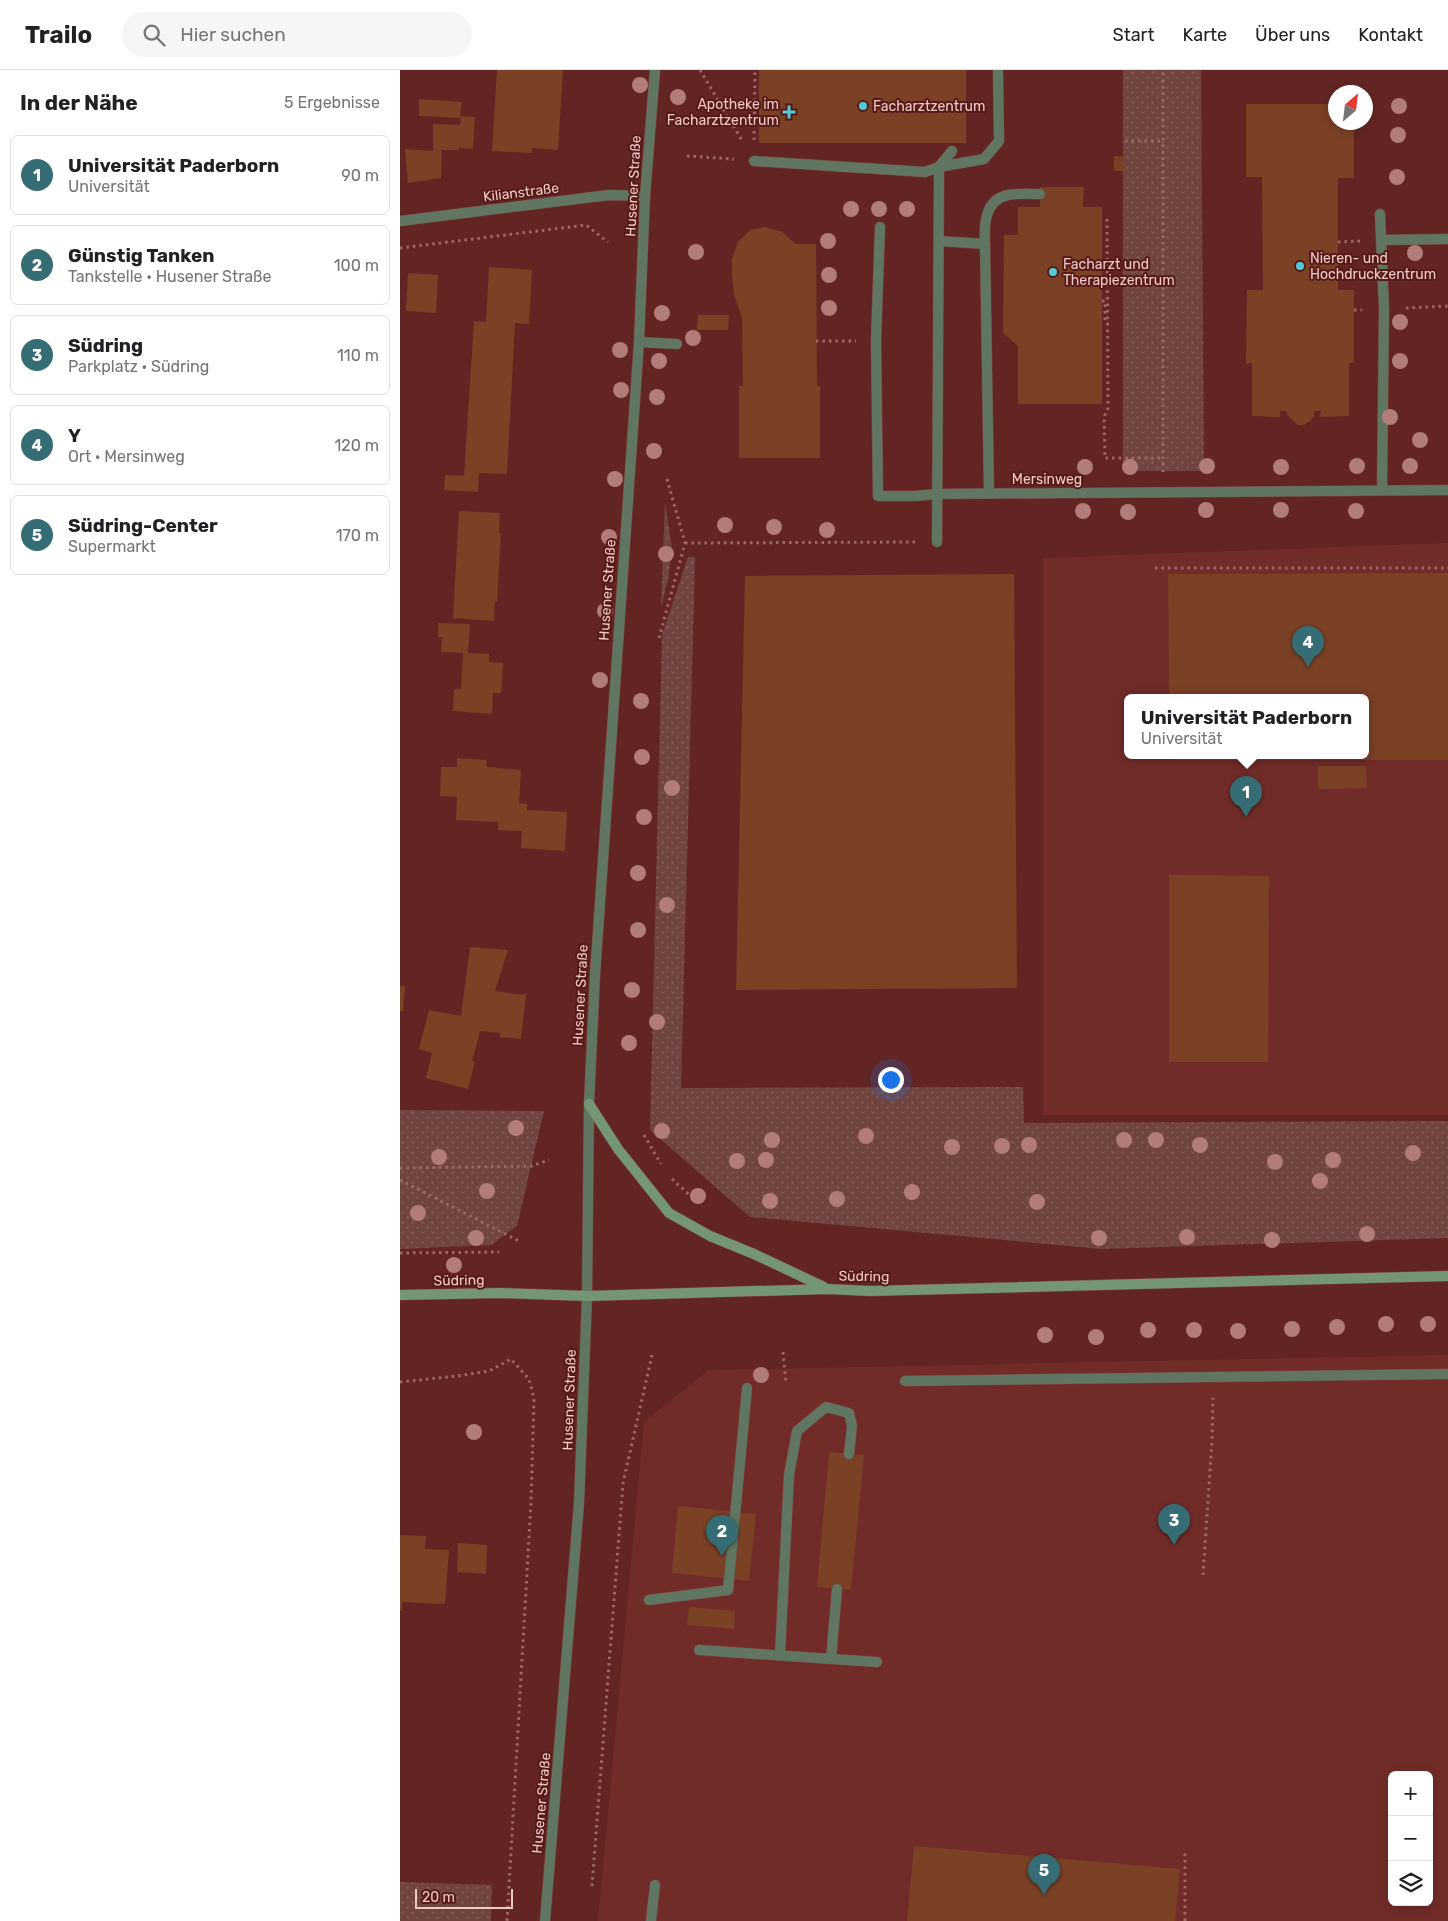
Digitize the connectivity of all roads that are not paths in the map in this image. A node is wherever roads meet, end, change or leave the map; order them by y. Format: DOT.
graph roads {
  1 [pos="654,70"];
  2 [pos="998,70"];
  3 [pos="952,151"];
  4 [pos="754,160"];
  5 [pos="939,167"];
  6 [pos="1040,194"];
  7 [pos="645,196"];
  8 [pos="1380,214"];
  9 [pos="400,221"];
  10 [pos="880,227"];
  11 [pos="1448,239"];
  12 [pos="1381,240"];
  13 [pos="939,241"];
  14 [pos="985,244"];
  15 [pos="639,342"];
  16 [pos="677,344"];
  17 [pos="1382,490"];
  18 [pos="1448,490"];
  19 [pos="989,493"];
  20 [pos="937,494"];
  21 [pos="937,542"];
  22 [pos="589,1104"];
  23 [pos="1448,1276"];
  24 [pos="828,1289"];
  25 [pos="400,1295"];
  26 [pos="587,1296"];
  27 [pos="1448,1374"];
  28 [pos="905,1381"];
  29 [pos="747,1388"];
  30 [pos="849,1454"];
  31 [pos="836,1589"];
  32 [pos="649,1600"];
  33 [pos="699,1650"];
  34 [pos="780,1655"];
  35 [pos="832,1659"];
  36 [pos="877,1662"];
  37 [pos="655,1885"];
  38 [pos="545,1921"];
  39 [pos="652,1921"];
  1 -- 7 [label="street, Husener Straße"];
  2 -- 5 [label="street"];
  3 -- 5 [label="street"];
  4 -- 5 [label="street"];
  5 -- 13 [label="street"];
  6 -- 14 [label="street"];
  7 -- 9 [label="street, Kilianstraße"];
  7 -- 15 [label="street, Husener Straße"];
  8 -- 12 [label="street"];
  10 -- 20 [label="street, Mersinweg"];
  11 -- 12 [label="street"];
  12 -- 17 [label="street"];
  13 -- 14 [label="street"];
  13 -- 20 [label="street"];
  14 -- 19 [label="street"];
  15 -- 16 [label="street"];
  15 -- 22 [label="street, Husener Straße"];
  17 -- 18 [label="street, Mersinweg"];
  17 -- 19 [label="street, Mersinweg"];
  19 -- 20 [label="street, Mersinweg"];
  20 -- 21 [label="street"];
  22 -- 24 [label="main road"];
  22 -- 26 [label="street, Husener Straße"];
  23 -- 24 [label="main road, Südring"];
  24 -- 26 [label="main road, Südring"];
  25 -- 26 [label="main road, Südring"];
  26 -- 38 [label="street, Husener Straße"];
  27 -- 28 [label="street"];
  29 -- 32 [label="street"];
  30 -- 34 [label="street"];
  31 -- 35 [label="street"];
  33 -- 34 [label="street"];
  34 -- 35 [label="street"];
  35 -- 36 [label="street"];
  37 -- 39 [label="street"];
}
